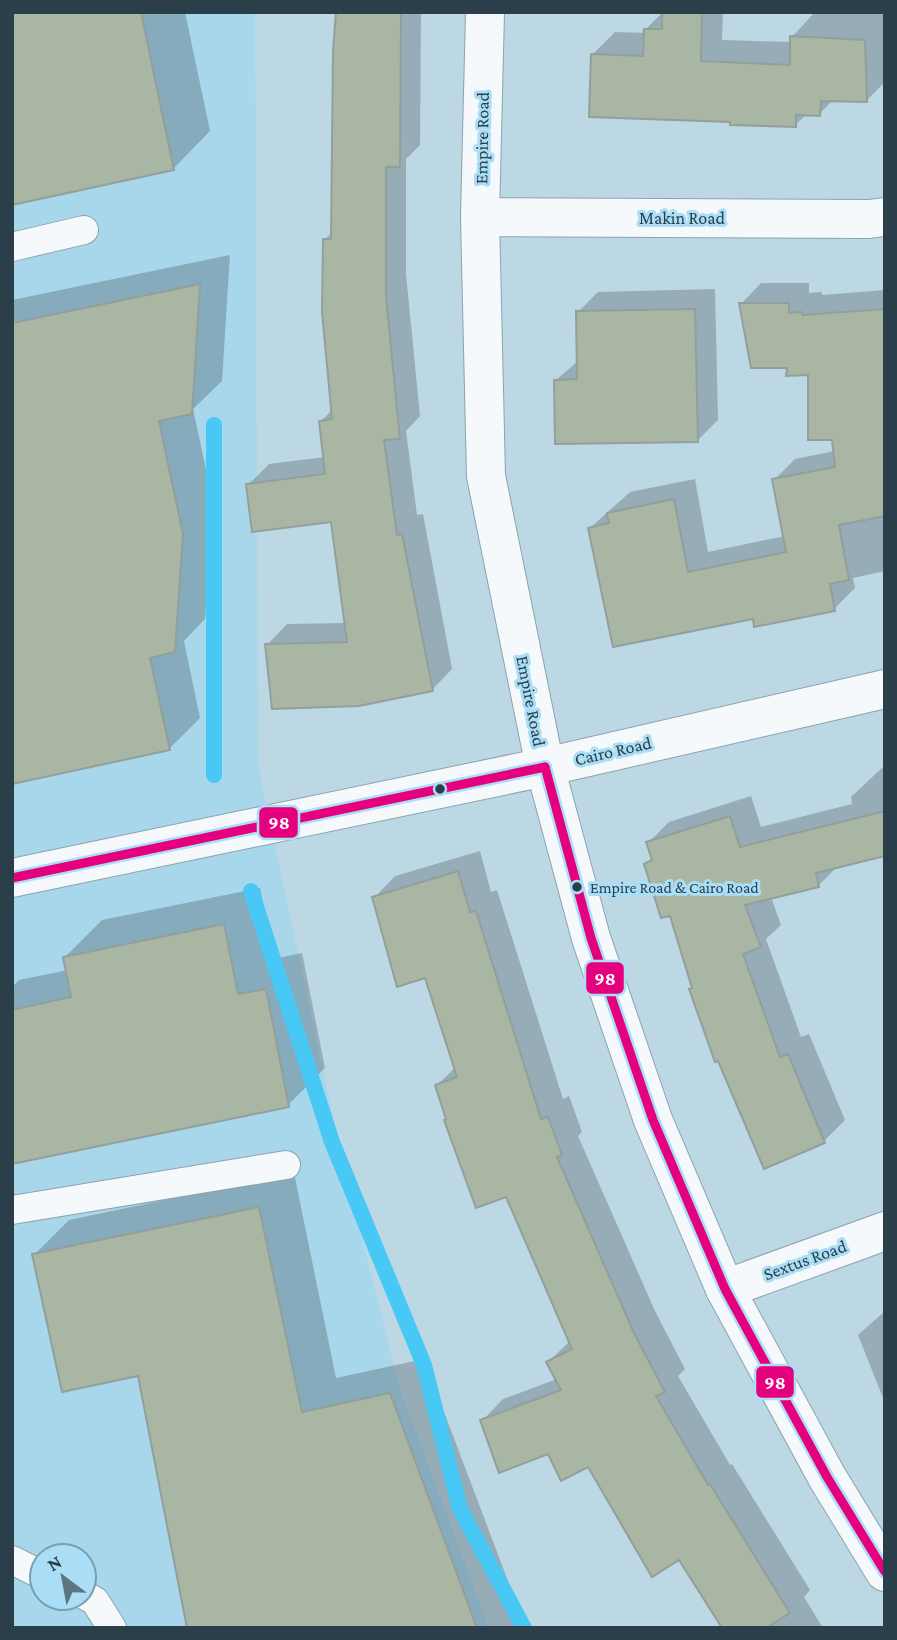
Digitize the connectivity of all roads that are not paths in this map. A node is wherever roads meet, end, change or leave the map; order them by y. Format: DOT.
graph roads {
  1 [pos="485,12"];
  2 [pos="480,217"];
  3 [pos="885,217"];
  4 [pos="84,230"];
  5 [pos="12,247"];
  6 [pos="885,689"];
  7 [pos="545,767"];
  8 [pos="12,878"];
  9 [pos="286,1165"];
  10 [pos="12,1210"];
  11 [pos="885,1231"];
  12 [pos="725,1289"];
  13 [pos="12,1560"];
  14 [pos="28,1567"];
  15 [pos="885,1572"];
  16 [pos="98,1606"];
  17 [pos="112,1628"];
  1 -- 2 [label="street, Empire Road"];
  2 -- 3 [label="street, Makin Road"];
  2 -- 7 [label="street, Empire Road"];
  4 -- 5 [label="lane"];
  6 -- 7 [label="street, Cairo Road"];
  7 -- 8 [label="street, Cairo Road"];
  7 -- 12 [label="street, Empire Road"];
  9 -- 10 [label="lane"];
  11 -- 12 [label="street, Sextus Road"];
  12 -- 15 [label="street, Empire Road"];
  13 -- 14 [label="lane"];
  16 -- 17 [label="lane"];
}
